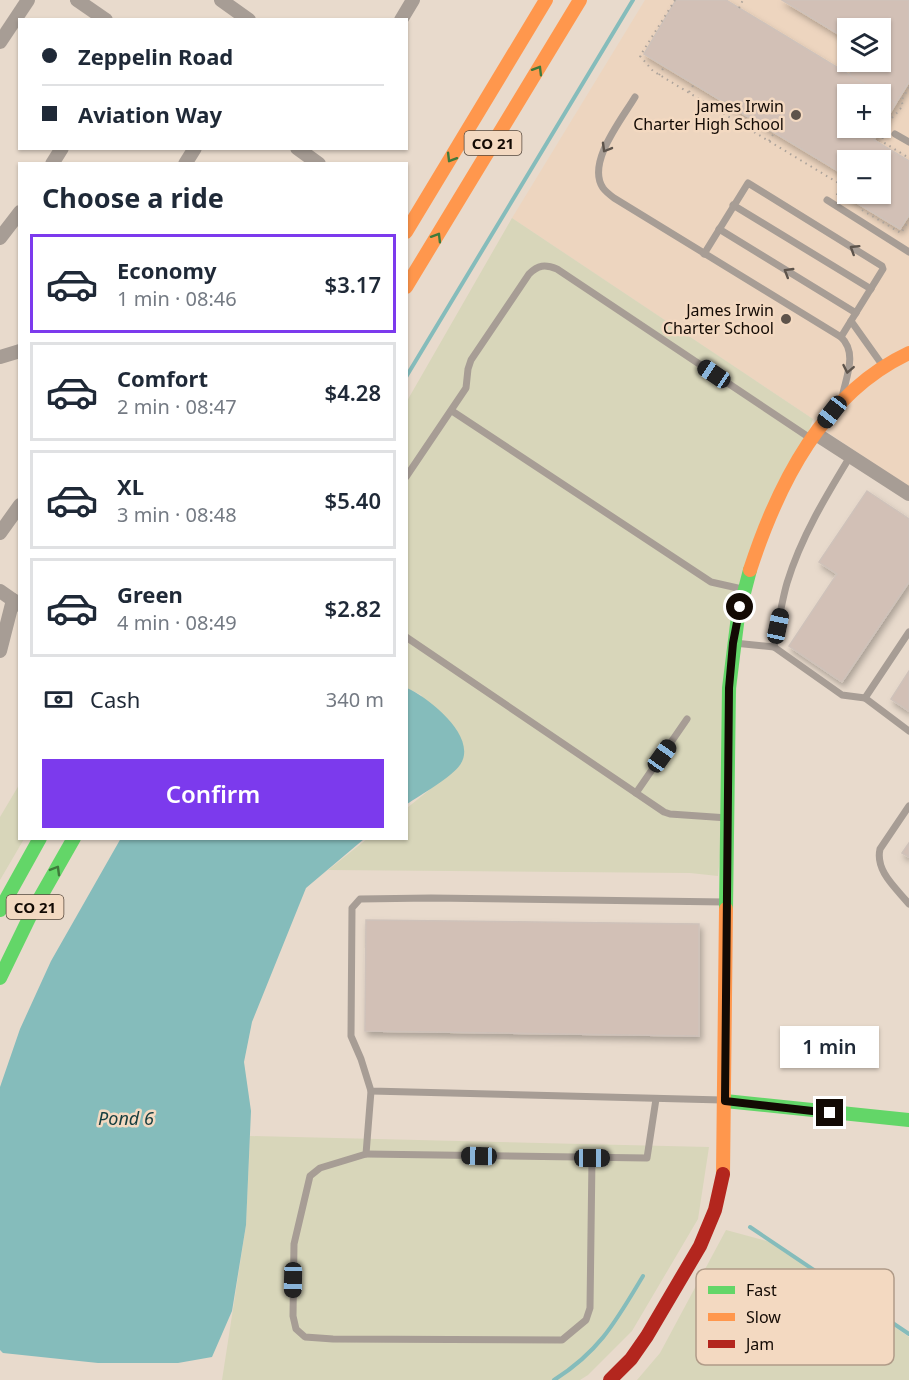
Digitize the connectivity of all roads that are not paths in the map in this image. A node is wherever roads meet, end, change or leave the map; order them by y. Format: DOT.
graph roads {
  1 [pos="28,0"];
  2 [pos="76,0"];
  3 [pos="220,0"];
  4 [pos="413,0"];
  5 [pos="546,0"];
  6 [pos="580,0"];
  7 [pos="103,18"];
  8 [pos="246,18"];
  9 [pos="402,18"];
  10 [pos="0,42"];
  11 [pos="635,97"];
  12 [pos="895,134"];
  13 [pos="909,142"];
  14 [pos="300,150"];
  15 [pos="317,162"];
  16 [pos="827,200"];
  17 [pos="733,205"];
  18 [pos="18,215"];
  19 [pos="408,229"];
  20 [pos="719,229"];
  21 [pos="0,238"];
  22 [pos="909,251"];
  23 [pos="704,254"];
  24 [pos="408,284"];
  25 [pos="871,289"];
  26 [pos="856,313"];
  27 [pos="851,321"];
  28 [pos="841,338"];
  29 [pos="18,352"];
  30 [pos="909,353"];
  31 [pos="0,357"];
  32 [pos="883,366"];
  33 [pos="841,402"];
  34 [pos="452,411"];
  35 [pos="814,437"];
  36 [pos="851,455"];
  37 [pos="408,474"];
  38 [pos="909,494"];
  39 [pos="18,508"];
  40 [pos="0,533"];
  41 [pos="744,590"];
  42 [pos="0,591"];
  43 [pos="16,602"];
  44 [pos="909,632"];
  45 [pos="408,638"];
  46 [pos="733,643"];
  47 [pos="774,647"];
  48 [pos="0,651"];
  49 [pos="865,698"];
  50 [pos="687,719"];
  51 [pos="909,731"];
  52 [pos="636,793"];
  53 [pos="909,806"];
  54 [pos="728,818"];
  55 [pos="39,840"];
  56 [pos="73,840"];
  57 [pos="727,902"];
  58 [pos="909,904"];
  59 [pos="0,910"];
  60 [pos="0,978"];
  61 [pos="371,1091"];
  62 [pos="656,1099"];
  63 [pos="725,1101"];
  64 [pos="909,1120"];
  65 [pos="366,1154"];
  66 [pos="592,1158"];
  67 [pos="610,1380"];
  1 -- 10 [label="street"];
  2 -- 7 [label="street"];
  3 -- 8 [label="street"];
  4 -- 9 [label="street"];
  5 -- 19 [label="main road, CO 21, one-way"];
  24 -- 6 [label="main road, CO 21, one-way"];
  11 -- 23 [label="lane, one-way"];
  12 -- 13 [label="lane"];
  14 -- 15 [label="street"];
  16 -- 22 [label="lane"];
  17 -- 20 [label="lane"];
  17 -- 25 [label="lane"];
  25 -- 17 [label="lane, one-way"];
  18 -- 21 [label="street"];
  20 -- 23 [label="lane"];
  26 -- 20 [label="lane, one-way"];
  23 -- 28 [label="lane"];
  25 -- 26 [label="lane"];
  26 -- 27 [label="lane"];
  27 -- 28 [label="lane"];
  27 -- 32 [label="lane"];
  28 -- 33 [label="lane, one-way"];
  29 -- 31 [label="street"];
  30 -- 32 [label="main road"];
  32 -- 33 [label="main road"];
  33 -- 35 [label="main road"];
  34 -- 35 [label="lane"];
  34 -- 37 [label="lane"];
  34 -- 41 [label="lane"];
  35 -- 36 [label="street"];
  35 -- 41 [label="main road"];
  36 -- 38 [label="street"];
  36 -- 47 [label="lane"];
  39 -- 40 [label="street"];
  41 -- 46 [label="main road"];
  42 -- 43 [label="street"];
  43 -- 48 [label="street"];
  44 -- 49 [label="lane"];
  45 -- 52 [label="lane"];
  46 -- 47 [label="lane"];
  46 -- 54 [label="main road"];
  47 -- 49 [label="lane"];
  49 -- 51 [label="lane"];
  50 -- 52 [label="lane"];
  52 -- 54 [label="lane"];
  53 -- 58 [label="lane"];
  54 -- 57 [label="main road"];
  55 -- 59 [label="main road, CO 21"];
  60 -- 56 [label="main road, CO 21, one-way"];
  57 -- 61 [label="lane"];
  57 -- 63 [label="main road"];
  61 -- 62 [label="lane"];
  61 -- 65 [label="lane"];
  62 -- 63 [label="lane"];
  62 -- 66 [label="lane"];
  63 -- 64 [label="main road"];
  63 -- 67 [label="main road"];
  65 -- 66 [label="lane"];
  65 -- 66 [label="lane"];
}
